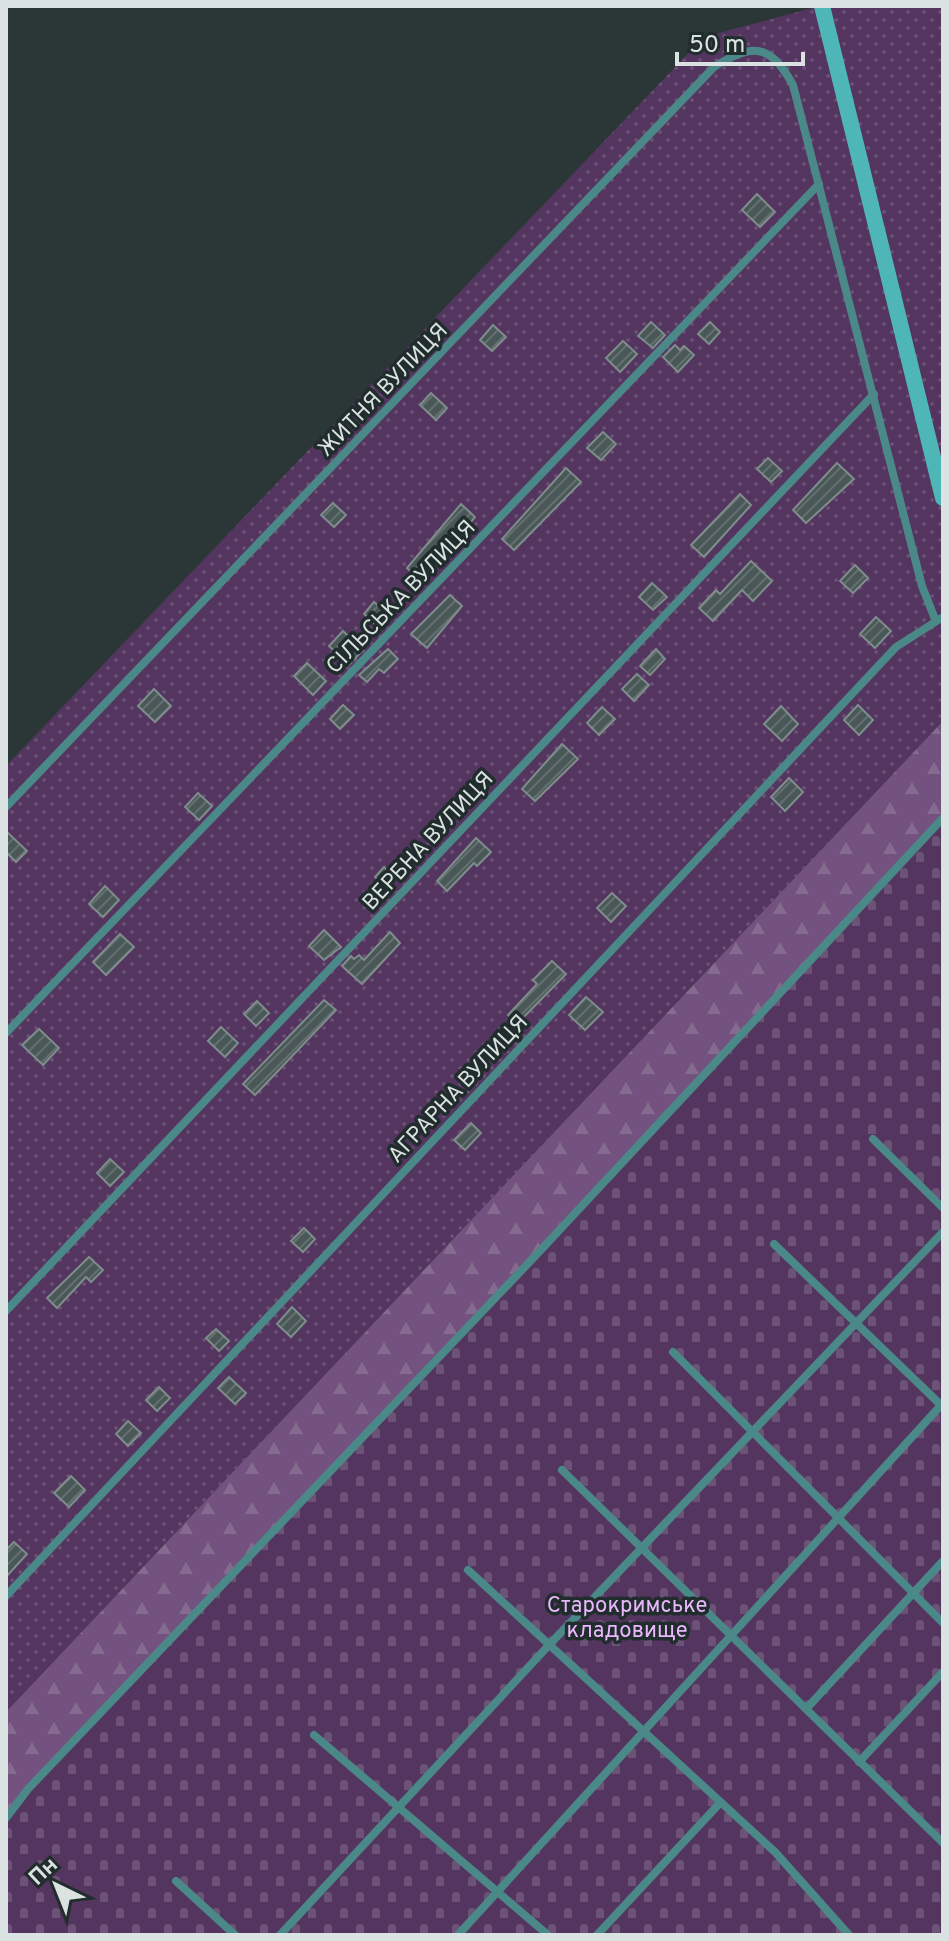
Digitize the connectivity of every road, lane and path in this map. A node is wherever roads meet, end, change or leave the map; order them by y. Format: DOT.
graph roads {
  1 [pos="822,6"];
  2 [pos="819,184"];
  3 [pos="874,394"];
  4 [pos="943,498"];
  5 [pos="939,618"];
  6 [pos="6,807"];
  7 [pos="943,818"];
  8 [pos="6,1033"];
  9 [pos="873,1139"];
  10 [pos="943,1208"];
  11 [pos="943,1232"];
  12 [pos="774,1244"];
  13 [pos="6,1311"];
  14 [pos="856,1323"];
  15 [pos="673,1352"];
  16 [pos="942,1405"];
  17 [pos="752,1432"];
  18 [pos="562,1470"];
  19 [pos="838,1518"];
  20 [pos="641,1548"];
  21 [pos="943,1561"];
  22 [pos="468,1570"];
  23 [pos="913,1593"];
  24 [pos="6,1596"];
  25 [pos="943,1623"];
  26 [pos="731,1636"];
  27 [pos="549,1645"];
  28 [pos="943,1672"];
  29 [pos="806,1709"];
  30 [pos="642,1733"];
  31 [pos="314,1735"];
  32 [pos="859,1762"];
  33 [pos="719,1804"];
  34 [pos="399,1807"];
  35 [pos="6,1818"];
  36 [pos="943,1843"];
  37 [pos="176,1881"];
  38 [pos="497,1892"];
  39 [pos="235,1935"];
  40 [pos="280,1935"];
  41 [pos="458,1935"];
  42 [pos="548,1935"];
  43 [pos="597,1935"];
  44 [pos="849,1935"];
  1 -- 4 [label="street"];
  2 -- 3 [label="lane"];
  2 -- 6 [label="lane, ЖИТНЯ ВУЛИЦЯ"];
  2 -- 8 [label="lane, СІЛЬСЬКА ВУЛИЦЯ"];
  3 -- 5 [label="lane"];
  3 -- 13 [label="lane, ВЕРБНА ВУЛИЦЯ"];
  5 -- 24 [label="lane, АГРАРНА ВУЛИЦЯ"];
  7 -- 35 [label="lane"];
  9 -- 10 [label="lane"];
  11 -- 14 [label="lane"];
  12 -- 14 [label="lane"];
  14 -- 16 [label="lane"];
  14 -- 17 [label="lane"];
  15 -- 17 [label="lane"];
  16 -- 19 [label="lane"];
  17 -- 19 [label="lane"];
  17 -- 20 [label="lane"];
  18 -- 20 [label="lane"];
  19 -- 23 [label="lane"];
  19 -- 26 [label="lane"];
  20 -- 26 [label="lane"];
  20 -- 27 [label="lane"];
  21 -- 23 [label="lane"];
  22 -- 27 [label="lane"];
  23 -- 25 [label="lane"];
  23 -- 29 [label="lane"];
  26 -- 29 [label="lane"];
  26 -- 30 [label="lane"];
  27 -- 30 [label="lane"];
  27 -- 34 [label="lane"];
  28 -- 32 [label="lane"];
  29 -- 32 [label="lane"];
  30 -- 33 [label="lane"];
  30 -- 38 [label="lane"];
  31 -- 34 [label="lane"];
  32 -- 36 [label="lane"];
  33 -- 43 [label="lane"];
  33 -- 44 [label="lane"];
  34 -- 38 [label="lane"];
  34 -- 40 [label="lane"];
  37 -- 39 [label="lane"];
  38 -- 41 [label="lane"];
  38 -- 42 [label="lane"];
}
